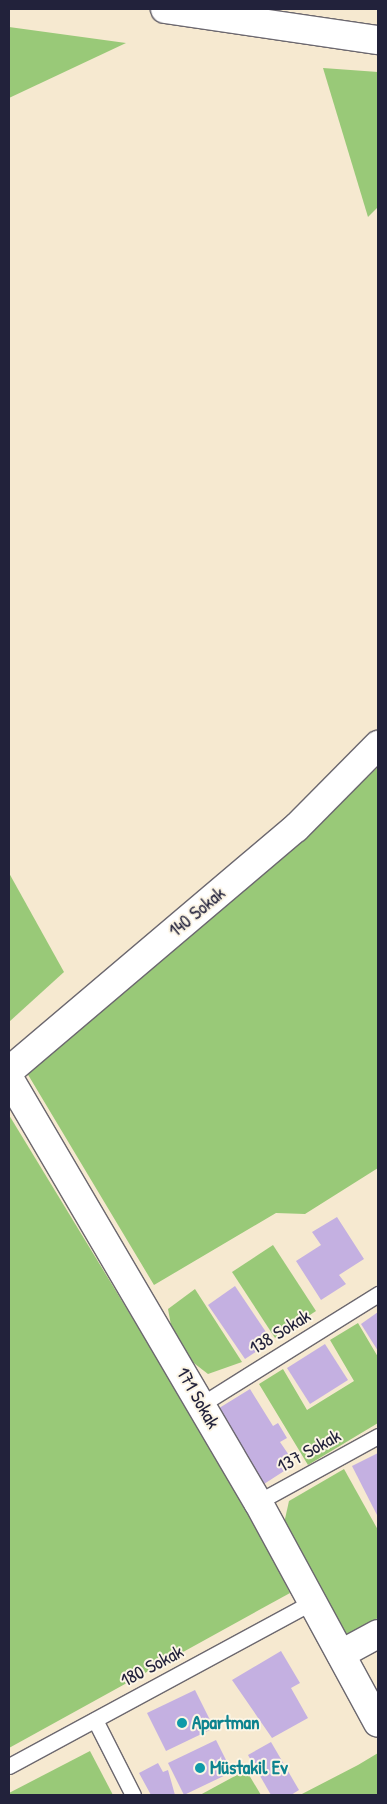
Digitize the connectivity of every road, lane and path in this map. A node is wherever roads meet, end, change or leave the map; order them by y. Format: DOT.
graph roads {
  1 [pos="165,9"];
  2 [pos="378,40"];
  3 [pos="378,745"];
  4 [pos="9,1071"];
  5 [pos="9,1078"];
  6 [pos="378,1294"];
  7 [pos="202,1404"];
  8 [pos="378,1436"];
  9 [pos="258,1502"];
  10 [pos="314,1601"];
  11 [pos="378,1634"];
  12 [pos="341,1654"];
  13 [pos="95,1720"];
  14 [pos="378,1723"];
  15 [pos="9,1766"];
  16 [pos="133,1795"];
  1 -- 2 [label="street"];
  3 -- 4 [label="street, 140 Sokak"];
  5 -- 7 [label="street, 171 Sokak"];
  6 -- 7 [label="lane, 138 Sokak"];
  7 -- 9 [label="street, 171 Sokak"];
  8 -- 9 [label="lane, 137 Sokak"];
  9 -- 10 [label="street, 171 Sokak"];
  10 -- 12 [label="street, 171 Sokak"];
  10 -- 13 [label="lane, 180 Sokak"];
  11 -- 12 [label="street"];
  12 -- 14 [label="street, 171 Sokak"];
  13 -- 15 [label="lane, 180 Sokak"];
  13 -- 16 [label="lane"];
}
